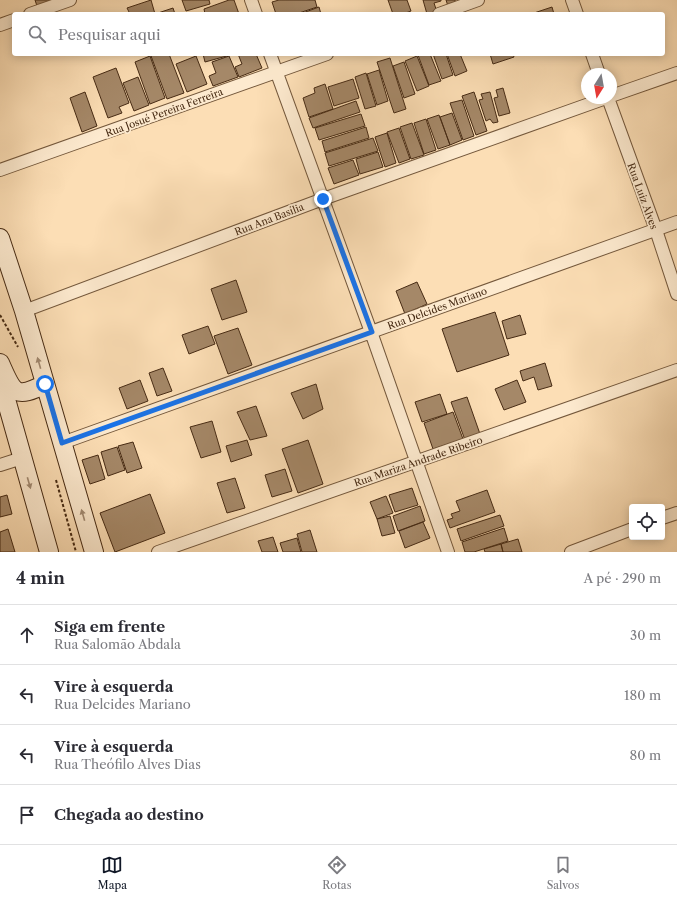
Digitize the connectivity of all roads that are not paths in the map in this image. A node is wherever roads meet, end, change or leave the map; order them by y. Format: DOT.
graph roads {
  1 [pos="70,0"];
  2 [pos="251,0"];
  3 [pos="478,0"];
  4 [pos="572,0"];
  5 [pos="36,12"];
  6 [pos="255,12"];
  7 [pos="445,12"];
  8 [pos="576,12"];
  9 [pos="12,21"];
  10 [pos="0,24"];
  11 [pos="271,56"];
  12 [pos="321,56"];
  13 [pos="593,56"];
  14 [pos="597,68"];
  15 [pos="277,72"];
  16 [pos="677,73"];
  17 [pos="617,94"];
  18 [pos="590,104"];
  19 [pos="609,104"];
  20 [pos="0,170"];
  21 [pos="323,199"];
  22 [pos="677,222"];
  23 [pos="656,230"];
  24 [pos="0,238"];
  25 [pos="677,294"];
  26 [pos="24,311"];
  27 [pos="372,332"];
  28 [pos="0,363"];
  29 [pos="677,370"];
  30 [pos="0,378"];
  31 [pos="45,384"];
  32 [pos="62,443"];
  33 [pos="22,458"];
  34 [pos="416,462"];
  35 [pos="0,465"];
  36 [pos="677,513"];
  37 [pos="665,517"];
  38 [pos="629,530"];
  39 [pos="49,552"];
  40 [pos="94,552"];
  41 [pos="158,552"];
  42 [pos="448,552"];
  43 [pos="571,552"];
  1 -- 5 [label="street"];
  2 -- 6 [label="street"];
  3 -- 7 [label="street"];
  4 -- 8 [label="street"];
  9 -- 10 [label="street"];
  11 -- 15 [label="street"];
  12 -- 15 [label="street, Rua Josué Pereira Ferreira"];
  13 -- 14 [label="street"];
  15 -- 20 [label="street, Rua Josué Pereira Ferreira"];
  15 -- 21 [label="street"];
  16 -- 17 [label="street"];
  18 -- 21 [label="street, Rua Ana Basília"];
  19 -- 23 [label="street, Rua Luiz Alves"];
  21 -- 26 [label="street, Rua Ana Basília"];
  21 -- 27 [label="street"];
  22 -- 23 [label="street, Rua Delcides Mariano"];
  23 -- 25 [label="street, Rua Luiz Alves"];
  23 -- 27 [label="street, Rua Delcides Mariano"];
  24 -- 26 [label="street"];
  31 -- 26 [label="street, one-way"];
  27 -- 32 [label="street, Rua Delcides Mariano"];
  27 -- 34 [label="street"];
  28 -- 31 [label="street"];
  29 -- 34 [label="street, Rua Mariza Andrade Ribeiro"];
  30 -- 33 [label="street"];
  31 -- 32 [label="street"];
  40 -- 32 [label="street, one-way"];
  33 -- 35 [label="street"];
  33 -- 39 [label="street, one-way"];
  34 -- 41 [label="street, Rua Mariza Andrade Ribeiro"];
  34 -- 42 [label="street"];
  36 -- 37 [label="street"];
  38 -- 43 [label="street"];
}
